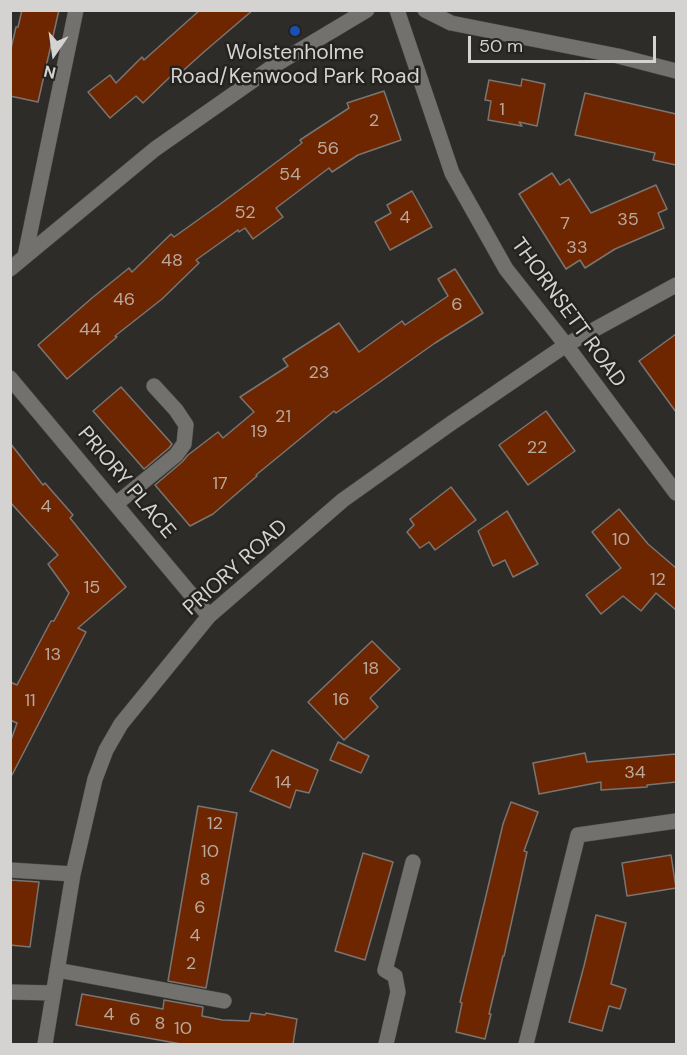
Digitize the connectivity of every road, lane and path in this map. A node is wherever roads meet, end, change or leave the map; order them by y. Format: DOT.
graph roads {
  1 [pos="76,10"];
  2 [pos="367,10"];
  3 [pos="397,10"];
  4 [pos="425,10"];
  5 [pos="676,71"];
  6 [pos="25,256"];
  7 [pos="10,269"];
  8 [pos="676,285"];
  9 [pos="566,345"];
  10 [pos="10,378"];
  11 [pos="154,386"];
  12 [pos="676,493"];
  13 [pos="116,504"];
  14 [pos="209,616"];
  15 [pos="676,821"];
  16 [pos="413,862"];
  17 [pos="10,870"];
  18 [pos="73,874"];
  19 [pos="57,970"];
  20 [pos="10,992"];
  21 [pos="53,993"];
  22 [pos="224,1001"];
  23 [pos="45,1044"];
  24 [pos="386,1044"];
  25 [pos="526,1044"];
  1 -- 6 [label="street"];
  2 -- 6 [label="street"];
  3 -- 9 [label="street, THORNSETT ROAD"];
  4 -- 5 [label="street"];
  6 -- 7 [label="street"];
  8 -- 9 [label="street, PRIORY ROAD"];
  9 -- 12 [label="street, THORNSETT ROAD"];
  9 -- 14 [label="street, PRIORY ROAD"];
  10 -- 13 [label="street, PRIORY PLACE"];
  11 -- 13 [label="street"];
  13 -- 14 [label="street, PRIORY PLACE"];
  14 -- 18 [label="street, PRIORY ROAD"];
  15 -- 25 [label="street"];
  16 -- 24 [label="street"];
  17 -- 18 [label="street"];
  18 -- 19 [label="street, PRIORY ROAD"];
  19 -- 21 [label="street, PRIORY ROAD"];
  19 -- 22 [label="street"];
  20 -- 21 [label="street"];
  21 -- 23 [label="street, PRIORY ROAD"];
}
